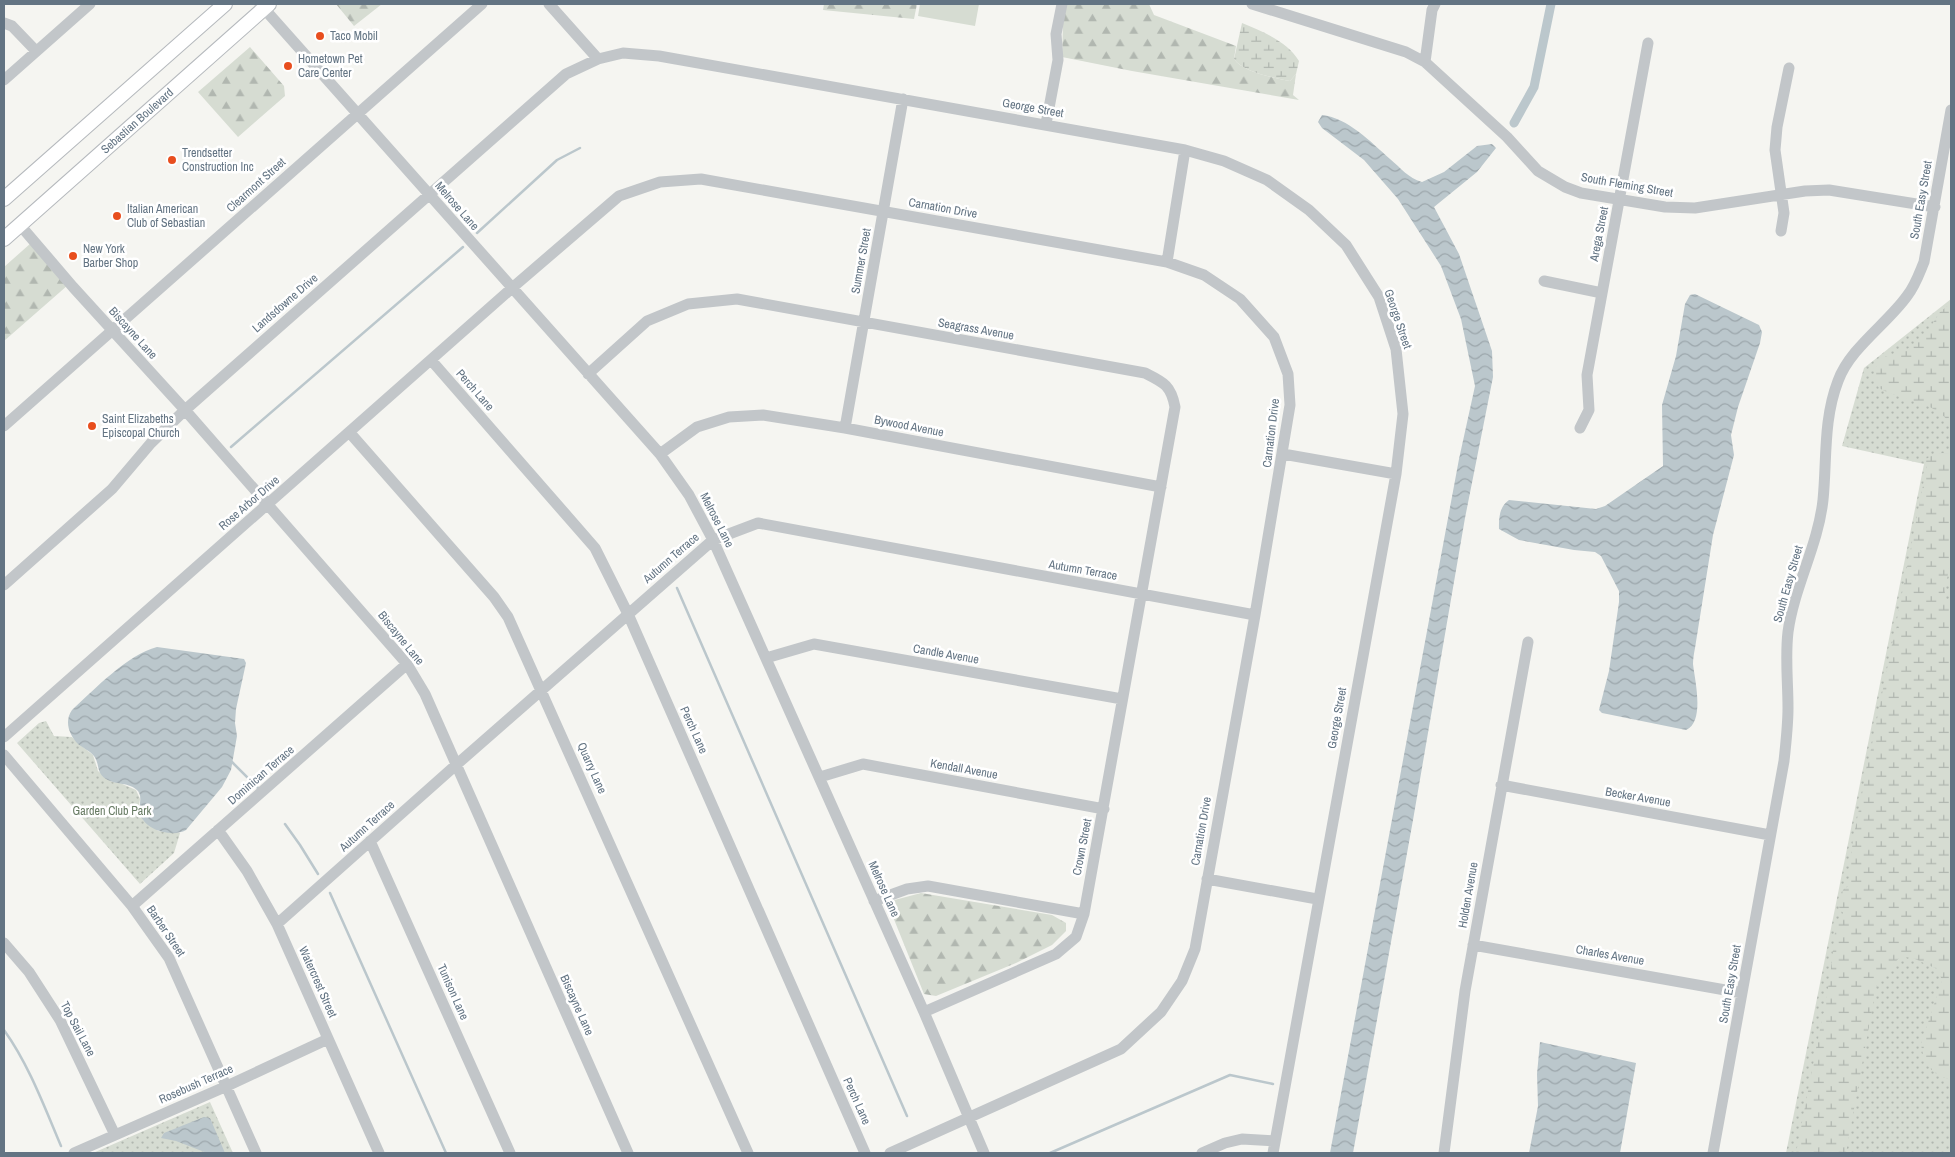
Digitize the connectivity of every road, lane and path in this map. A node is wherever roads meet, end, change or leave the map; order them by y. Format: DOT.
graph roads {
  1 [pos="90,4"];
  2 [pos="225,4"];
  3 [pos="482,4"];
  4 [pos="549,4"];
  5 [pos="1062,4"];
  6 [pos="1252,4"];
  7 [pos="1435,4"];
  8 [pos="264,5"];
  9 [pos="4,23"];
  10 [pos="1648,43"];
  11 [pos="36,51"];
  12 [pos="598,59"];
  13 [pos="1425,62"];
  14 [pos="1789,68"];
  15 [pos="4,80"];
  16 [pos="904,99"];
  17 [pos="1951,110"];
  18 [pos="357,114"];
  19 [pos="1046,124"];
  20 [pos="1186,150"];
  21 [pos="1781,194"];
  22 [pos="430,195"];
  23 [pos="4,199"];
  24 [pos="1620,200"];
  25 [pos="1934,207"];
  26 [pos="883,211"];
  27 [pos="20,225"];
  28 [pos="1781,231"];
  29 [pos="4,239"];
  30 [pos="1167,262"];
  31 [pos="1544,282"];
  32 [pos="512,288"];
  33 [pos="1602,293"];
  34 [pos="864,323"];
  35 [pos="112,330"];
  36 [pos="431,360"];
  37 [pos="588,374"];
  38 [pos="185,410"];
  39 [pos="4,426"];
  40 [pos="845,428"];
  41 [pos="1580,428"];
  42 [pos="350,432"];
  43 [pos="660,454"];
  44 [pos="1283,454"];
  45 [pos="1396,474"];
  46 [pos="1161,488"];
  47 [pos="269,505"];
  48 [pos="713,540"];
  49 [pos="4,585"];
  50 [pos="1142,594"];
  51 [pos="628,614"];
  52 [pos="1255,615"];
  53 [pos="1528,642"];
  54 [pos="766,658"];
  55 [pos="408,664"];
  56 [pos="542,690"];
  57 [pos="1122,699"];
  58 [pos="4,737"];
  59 [pos="4,755"];
  60 [pos="456,764"];
  61 [pos="820,777"];
  62 [pos="1501,785"];
  63 [pos="1104,809"];
  64 [pos="218,830"];
  65 [pos="1770,835"];
  66 [pos="370,841"];
  67 [pos="1207,879"];
  68 [pos="1318,899"];
  69 [pos="874,900"];
  70 [pos="132,906"];
  71 [pos="1084,914"];
  72 [pos="277,924"];
  73 [pos="4,943"];
  74 [pos="1473,945"];
  75 [pos="1742,993"];
  76 [pos="924,1012"];
  77 [pos="328,1038"];
  78 [pos="227,1086"];
  79 [pos="970,1117"];
  80 [pos="115,1135"];
  81 [pos="1275,1141"];
  82 [pos="74,1153"];
  83 [pos="256,1153"];
  84 [pos="380,1153"];
  85 [pos="510,1153"];
  86 [pos="628,1153"];
  87 [pos="748,1153"];
  88 [pos="865,1153"];
  89 [pos="890,1153"];
  90 [pos="984,1153"];
  91 [pos="1202,1153"];
  92 [pos="1272,1153"];
  93 [pos="1444,1153"];
  94 [pos="1713,1153"];
  1 -- 11 [label="street"];
  2 -- 23 [label="main road"];
  3 -- 18 [label="street, Clearmont Street"];
  4 -- 12 [label="street"];
  5 -- 19 [label="street"];
  6 -- 13 [label="street, South Fleming Street"];
  7 -- 13 [label="street"];
  8 -- 18 [label="street, Melrose Lane"];
  8 -- 27 [label="main road, Sebastian Boulevard"];
  9 -- 11 [label="street"];
  10 -- 24 [label="street, Arega Street"];
  11 -- 15 [label="street"];
  12 -- 16 [label="street, George Street"];
  12 -- 22 [label="street, Landsdowne Drive"];
  13 -- 24 [label="street, South Fleming Street"];
  14 -- 21 [label="street"];
  16 -- 19 [label="street, George Street"];
  16 -- 26 [label="street, Summer Street"];
  17 -- 25 [label="street, South Easy Street"];
  18 -- 22 [label="street, Melrose Lane"];
  18 -- 35 [label="street, Clearmont Street"];
  19 -- 20 [label="street, George Street"];
  20 -- 30 [label="street"];
  20 -- 45 [label="street, George Street"];
  21 -- 24 [label="street, South Fleming Street"];
  21 -- 25 [label="street, South Fleming Street"];
  21 -- 28 [label="street"];
  22 -- 32 [label="street, Melrose Lane"];
  22 -- 38 [label="street, Landsdowne Drive"];
  24 -- 33 [label="street, Arega Street"];
  25 -- 65 [label="street, South Easy Street"];
  26 -- 30 [label="street, Carnation Drive"];
  26 -- 32 [label="street, Carnation Drive"];
  26 -- 34 [label="street, Summer Street"];
  27 -- 29 [label="main road, Sebastian Boulevard"];
  27 -- 35 [label="street, Biscayne Lane"];
  30 -- 44 [label="street, Carnation Drive"];
  31 -- 33 [label="street"];
  32 -- 36 [label="street, Rose Arbor Drive"];
  32 -- 37 [label="street, Melrose Lane"];
  33 -- 41 [label="street, Arega Street"];
  34 -- 37 [label="street, Seagrass Avenue"];
  34 -- 40 [label="street, Summer Street"];
  34 -- 46 [label="street, Seagrass Avenue"];
  35 -- 38 [label="street, Biscayne Lane"];
  35 -- 39 [label="street, Clearmont Street"];
  36 -- 42 [label="street, Rose Arbor Drive"];
  36 -- 51 [label="street, Perch Lane"];
  37 -- 43 [label="street, Melrose Lane"];
  38 -- 47 [label="street, Biscayne Lane"];
  38 -- 49 [label="street, Landsdowne Drive"];
  40 -- 43 [label="street, Bywood Avenue"];
  40 -- 46 [label="street, Bywood Avenue"];
  42 -- 47 [label="street, Rose Arbor Drive"];
  42 -- 56 [label="street, Quarry Lane"];
  43 -- 48 [label="street, Melrose Lane"];
  44 -- 45 [label="street"];
  44 -- 52 [label="street, Carnation Drive"];
  45 -- 68 [label="street, George Street"];
  46 -- 50 [label="street, Seagrass Avenue"];
  47 -- 55 [label="street, Biscayne Lane"];
  47 -- 58 [label="street, Rose Arbor Drive"];
  48 -- 50 [label="street, Autumn Terrace"];
  48 -- 51 [label="street, Autumn Terrace"];
  48 -- 54 [label="street, Melrose Lane"];
  50 -- 52 [label="street, Autumn Terrace"];
  50 -- 57 [label="street, Crown Street"];
  51 -- 56 [label="street, Autumn Terrace"];
  51 -- 88 [label="street, Perch Lane"];
  52 -- 67 [label="street, Carnation Drive"];
  53 -- 62 [label="street, Holden Avenue"];
  54 -- 57 [label="street, Candle Avenue"];
  54 -- 61 [label="street, Melrose Lane"];
  55 -- 60 [label="street, Biscayne Lane"];
  55 -- 64 [label="street, Dominican Terrace"];
  56 -- 60 [label="street, Autumn Terrace"];
  56 -- 87 [label="street, Quarry Lane"];
  57 -- 63 [label="street, Crown Street"];
  59 -- 70 [label="street, Barber Street"];
  60 -- 66 [label="street, Autumn Terrace"];
  60 -- 86 [label="street, Biscayne Lane"];
  61 -- 63 [label="street, Kendall Avenue"];
  61 -- 69 [label="street, Melrose Lane"];
  62 -- 65 [label="street, Becker Avenue"];
  62 -- 74 [label="street, Holden Avenue"];
  63 -- 71 [label="street, Crown Street"];
  64 -- 70 [label="street, Dominican Terrace"];
  64 -- 72 [label="street, Watercrest Street"];
  65 -- 75 [label="street, South Easy Street"];
  66 -- 72 [label="street, Autumn Terrace"];
  66 -- 85 [label="street, Tunison Lane"];
  67 -- 68 [label="street"];
  67 -- 79 [label="street, Carnation Drive"];
  68 -- 81 [label="street, George Street"];
  69 -- 71 [label="street"];
  69 -- 76 [label="street, Melrose Lane"];
  70 -- 78 [label="street, Barber Street"];
  71 -- 76 [label="street, Crown Street"];
  72 -- 77 [label="street, Watercrest Street"];
  73 -- 80 [label="street, Top Sail Lane"];
  74 -- 75 [label="street, Charles Avenue"];
  74 -- 93 [label="street, Holden Avenue"];
  75 -- 94 [label="street, South Easy Street"];
  76 -- 79 [label="street, Melrose Lane"];
  77 -- 78 [label="street, Rosebush Terrace"];
  77 -- 84 [label="street, Watercrest Street"];
  78 -- 80 [label="street, Rosebush Terrace"];
  78 -- 83 [label="street, Barber Street"];
  79 -- 89 [label="street, Carnation Drive"];
  79 -- 90 [label="street, Melrose Lane"];
  80 -- 82 [label="street, Rosebush Terrace"];
  81 -- 91 [label="street"];
  81 -- 92 [label="street, George Street"];
}
